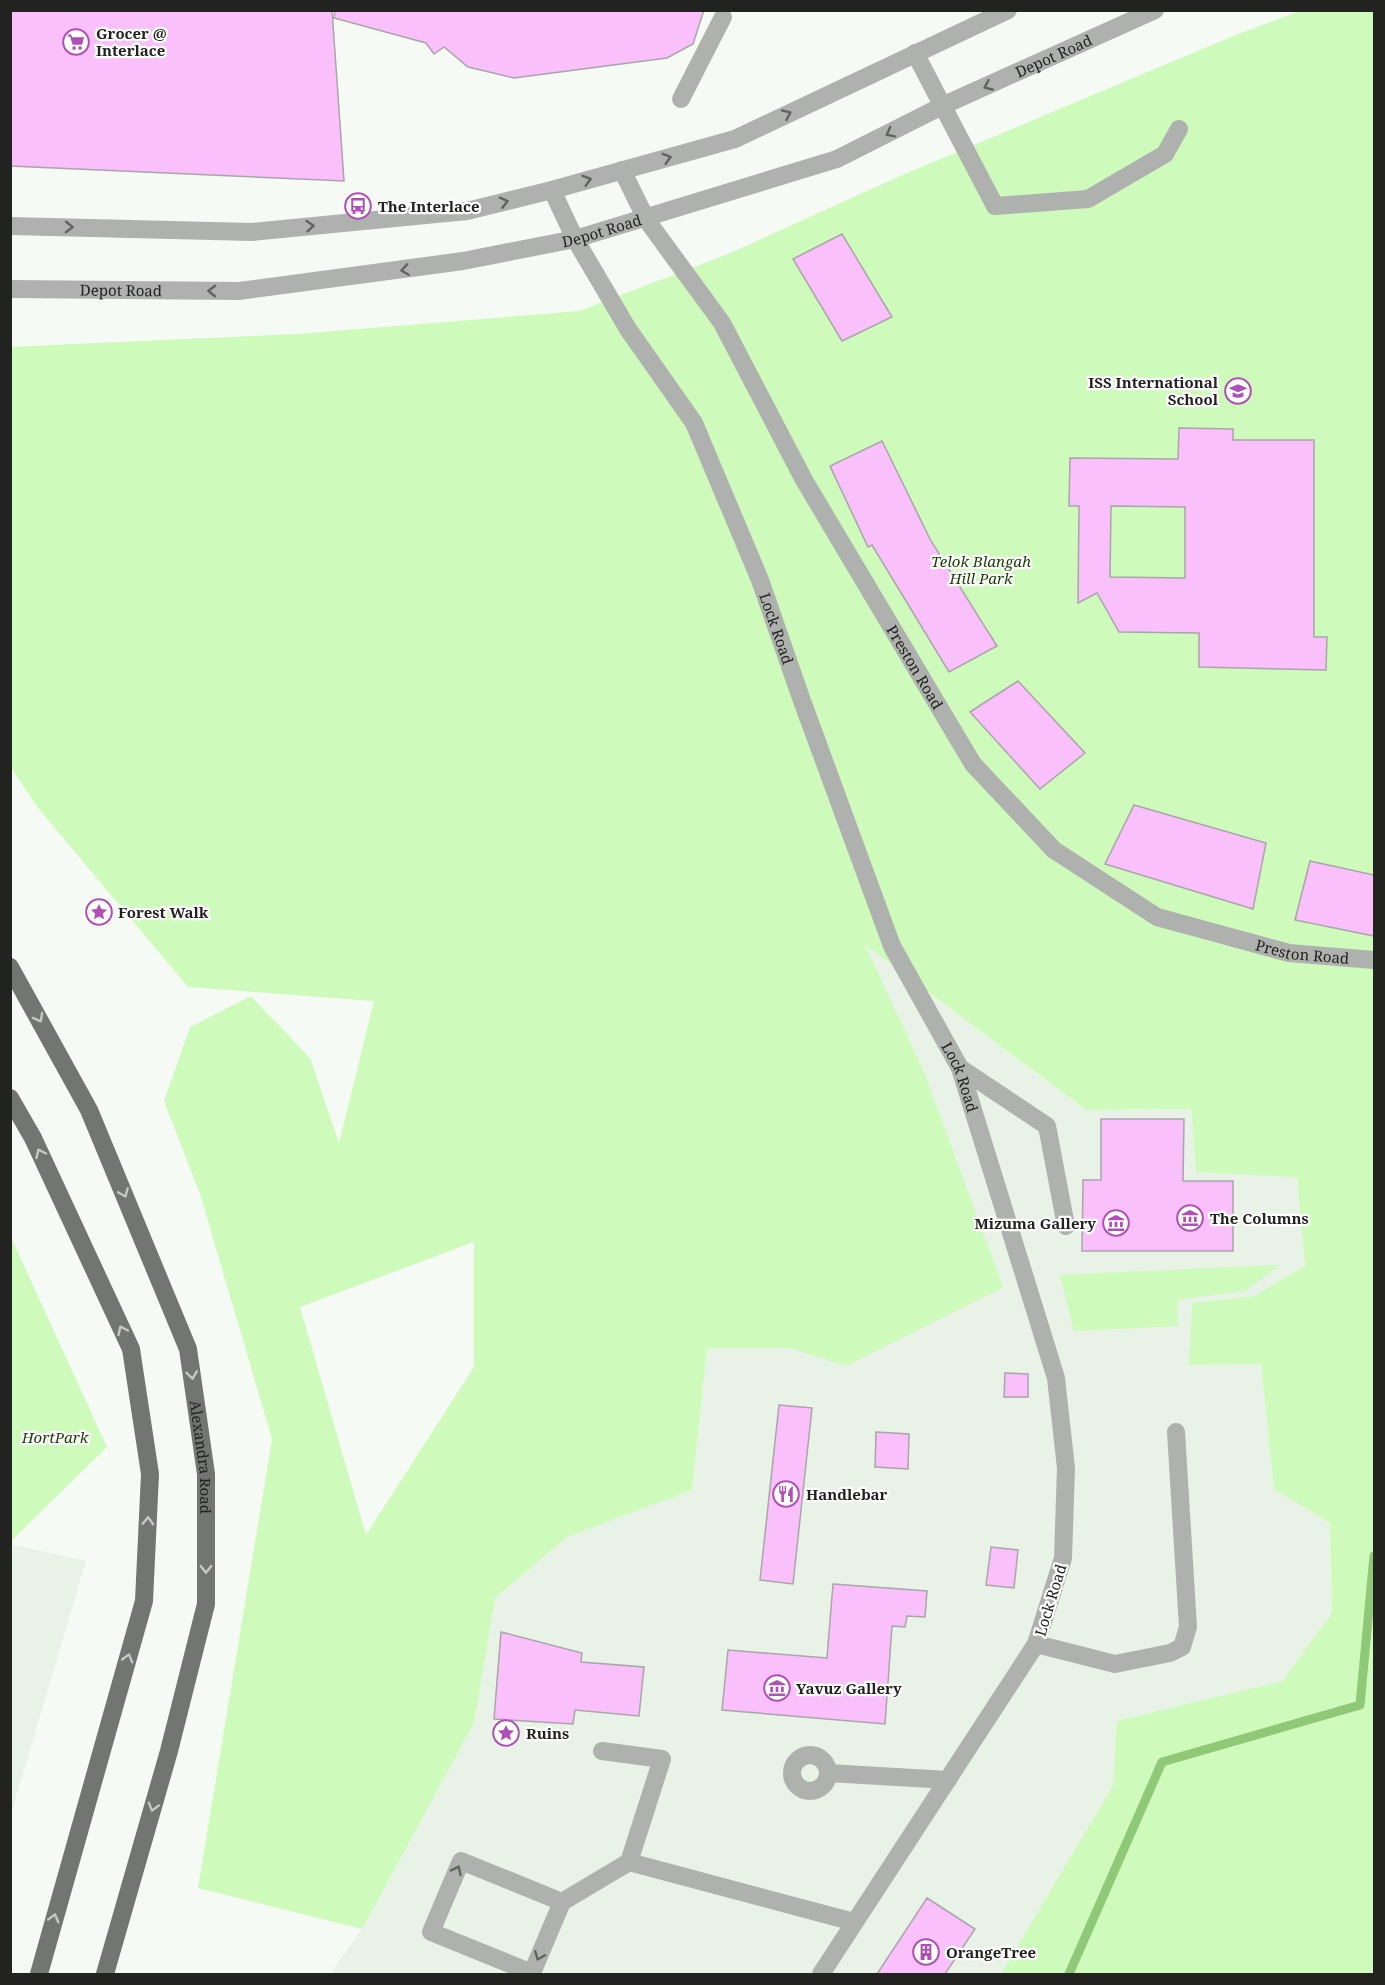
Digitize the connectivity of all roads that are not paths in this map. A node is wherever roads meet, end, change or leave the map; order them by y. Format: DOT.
graph roads {
  1 [pos="1008,10"];
  2 [pos="1155,10"];
  3 [pos="723,16"];
  4 [pos="915,53"];
  5 [pos="681,99"];
  6 [pos="942,106"];
  7 [pos="1179,129"];
  8 [pos="622,170"];
  9 [pos="552,190"];
  10 [pos="646,219"];
  11 [pos="10,226"];
  12 [pos="575,239"];
  13 [pos="10,289"];
  14 [pos="1374,960"];
  15 [pos="10,967"];
  16 [pos="960,1068"];
  17 [pos="10,1098"];
  18 [pos="1066,1226"];
  19 [pos="1176,1432"];
  20 [pos="1036,1644"];
  21 [pos="602,1751"];
  22 [pos="828,1773"];
  23 [pos="948,1780"];
  24 [pos="629,1862"];
  25 [pos="562,1902"];
  26 [pos="854,1922"];
  27 [pos="39,1974"];
  28 [pos="105,1974"];
  29 [pos="821,1974"];
  1 -- 4 [label="street"];
  2 -- 6 [label="street, Depot Road, one-way"];
  3 -- 5 [label="street"];
  4 -- 6 [label="street"];
  8 -- 4 [label="street, one-way"];
  6 -- 7 [label="street"];
  6 -- 10 [label="street, Depot Road, one-way"];
  9 -- 8 [label="street, one-way"];
  8 -- 10 [label="street, Preston Road"];
  11 -- 9 [label="street, one-way"];
  9 -- 12 [label="street, Lock Road"];
  10 -- 12 [label="street, Depot Road"];
  10 -- 14 [label="street, Preston Road"];
  12 -- 13 [label="street, Depot Road, one-way"];
  12 -- 16 [label="street, Lock Road"];
  15 -- 28 [label="main road, Alexandra Road, one-way"];
  16 -- 18 [label="street"];
  16 -- 20 [label="street, Lock Road"];
  27 -- 17 [label="main road, one-way"];
  19 -- 20 [label="street"];
  20 -- 23 [label="street, Lock Road"];
  21 -- 24 [label="street"];
  22 -- 23 [label="street"];
  23 -- 26 [label="street, Lock Road"];
  24 -- 25 [label="street"];
  24 -- 26 [label="street"];
  25 -- 25 [label="street, one-way"];
  26 -- 29 [label="street, Lock Road"];
}
